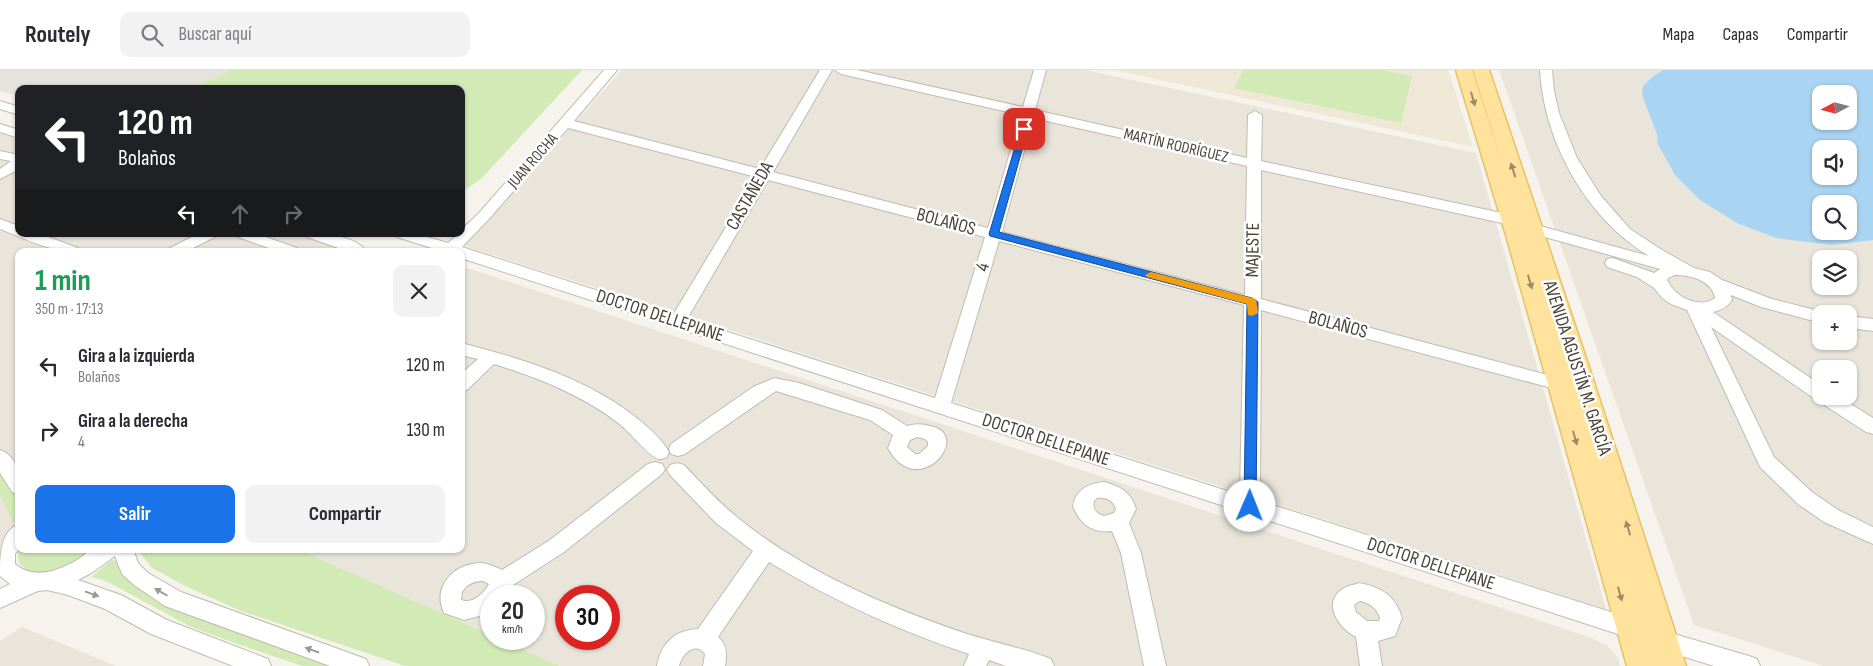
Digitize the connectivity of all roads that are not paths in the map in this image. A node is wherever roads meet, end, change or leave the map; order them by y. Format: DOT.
graph roads {
  1 [pos="612,70"];
  2 [pos="826,70"];
  3 [pos="842,70"];
  4 [pos="1040,70"];
  5 [pos="1464,70"];
  6 [pos="1481,70"];
  7 [pos="1546,70"];
  8 [pos="0,105"];
  9 [pos="15,110"];
  10 [pos="1029,112"];
  11 [pos="1255,115"];
  12 [pos="566,123"];
  13 [pos="0,128"];
  14 [pos="15,133"];
  15 [pos="0,141"];
  16 [pos="15,143"];
  17 [pos="0,155"];
  18 [pos="15,158"];
  19 [pos="15,161"];
  20 [pos="1255,164"];
  21 [pos="763,174"];
  22 [pos="0,175"];
  23 [pos="0,224"];
  24 [pos="1525,229"];
  25 [pos="15,230"];
  26 [pos="994,234"];
  27 [pos="34,237"];
  28 [pos="204,237"];
  29 [pos="252,237"];
  30 [pos="322,237"];
  31 [pos="408,237"];
  32 [pos="427,247"];
  33 [pos="65,248"];
  34 [pos="182,248"];
  35 [pos="283,248"];
  36 [pos="353,248"];
  37 [pos="459,248"];
  38 [pos="1578,248"];
  39 [pos="465,254"];
  40 [pos="1685,271"];
  41 [pos="1714,282"];
  42 [pos="1660,284"];
  43 [pos="1252,302"];
  44 [pos="1693,306"];
  45 [pos="1812,315"];
  46 [pos="676,322"];
  47 [pos="1857,323"];
  48 [pos="1873,326"];
  49 [pos="1708,339"];
  50 [pos="1740,339"];
  51 [pos="465,350"];
  52 [pos="491,357"];
  53 [pos="465,381"];
  54 [pos="1559,384"];
  55 [pos="1812,388"];
  56 [pos="1839,405"];
  57 [pos="941,406"];
  58 [pos="1873,427"];
  59 [pos="905,434"];
  60 [pos="0,457"];
  61 [pos="668,460"];
  62 [pos="15,481"];
  63 [pos="1250,506"];
  64 [pos="1116,522"];
  65 [pos="1873,536"];
  66 [pos="6,546"];
  67 [pos="766,549"];
  68 [pos="102,553"];
  69 [pos="124,553"];
  70 [pos="40,582"];
  71 [pos="505,585"];
  72 [pos="0,599"];
  73 [pos="1630,628"];
  74 [pos="1366,632"];
  75 [pos="704,639"];
  76 [pos="1668,654"];
  77 [pos="979,658"];
  78 [pos="260,666"];
  79 [pos="358,666"];
  80 [pos="668,666"];
  81 [pos="714,666"];
  82 [pos="1043,666"];
  83 [pos="1155,666"];
  84 [pos="1371,666"];
  85 [pos="1642,666"];
  86 [pos="1749,666"];
  1 -- 12 [label="street, JUAN ROCHA"];
  2 -- 21 [label="street, CASTAÑEDA"];
  3 -- 10 [label="street, MARTÍN RODRÍGUEZ"];
  4 -- 10 [label="street, 4"];
  5 -- 24 [label="main road, AVENIDA AGUSTÍN M. GARCÍA, one-way"];
  24 -- 6 [label="main road, AVENIDA AGUSTÍN M. GARCÍA, one-way"];
  7 -- 40 [label="street"];
  8 -- 9 [label="street"];
  10 -- 20 [label="street, MARTÍN RODRÍGUEZ"];
  10 -- 26 [label="street, 4"];
  11 -- 20 [label="street, MAJESTE"];
  12 -- 21 [label="street, BOLAÑOS"];
  12 -- 37 [label="street, JUAN ROCHA"];
  13 -- 14 [label="street"];
  15 -- 16 [label="street"];
  17 -- 18 [label="street"];
  19 -- 22 [label="street"];
  20 -- 24 [label="street, MARTÍN RODRÍGUEZ"];
  20 -- 43 [label="street, MAJESTE"];
  21 -- 26 [label="street, BOLAÑOS"];
  21 -- 46 [label="street, CASTAÑEDA"];
  23 -- 25 [label="street"];
  24 -- 38 [label="street, MARTÍN RODRÍGUEZ"];
  24 -- 54 [label="main road, AVENIDA AGUSTÍN M. GARCÍA, one-way"];
  76 -- 24 [label="main road, AVENIDA AGUSTÍN M. GARCÍA, one-way"];
  26 -- 43 [label="street, BOLAÑOS"];
  26 -- 57 [label="street, 4"];
  27 -- 33 [label="street"];
  28 -- 34 [label="street"];
  29 -- 35 [label="street"];
  30 -- 36 [label="street"];
  31 -- 32 [label="street, DOCTOR DELLEPIANE"];
  38 -- 40 [label="street"];
  38 -- 42 [label="street"];
  39 -- 46 [label="street, DOCTOR DELLEPIANE"];
  40 -- 41 [label="street"];
  40 -- 42 [label="street"];
  41 -- 44 [label="street"];
  41 -- 45 [label="street"];
  42 -- 44 [label="street"];
  43 -- 54 [label="street, BOLAÑOS"];
  43 -- 63 [label="street, MAJESTE"];
  44 -- 49 [label="street"];
  44 -- 50 [label="street"];
  46 -- 57 [label="street, DOCTOR DELLEPIANE"];
  47 -- 48 [label="street"];
  49 -- 50 [label="street"];
  49 -- 65 [label="street"];
  50 -- 55 [label="street"];
  51 -- 52 [label="street"];
  52 -- 53 [label="street"];
  52 -- 61 [label="street"];
  54 -- 73 [label="main road, AVENIDA AGUSTÍN M. GARCÍA, one-way"];
  56 -- 58 [label="street"];
  57 -- 63 [label="street, DOCTOR DELLEPIANE"];
  59 -- 61 [label="street"];
  60 -- 62 [label="street"];
  61 -- 67 [label="street"];
  61 -- 71 [label="street"];
  63 -- 73 [label="street, DOCTOR DELLEPIANE"];
  64 -- 83 [label="street"];
  66 -- 70 [label="street"];
  67 -- 75 [label="street"];
  67 -- 77 [label="street"];
  68 -- 70 [label="street"];
  79 -- 69 [label="street, one-way"];
  70 -- 72 [label="street"];
  70 -- 78 [label="street, one-way"];
  73 -- 85 [label="main road, AVENIDA AGUSTÍN M. GARCÍA"];
  74 -- 84 [label="street"];
  75 -- 80 [label="street"];
  75 -- 81 [label="street"];
  76 -- 86 [label="street"];
  77 -- 82 [label="street"];
}
